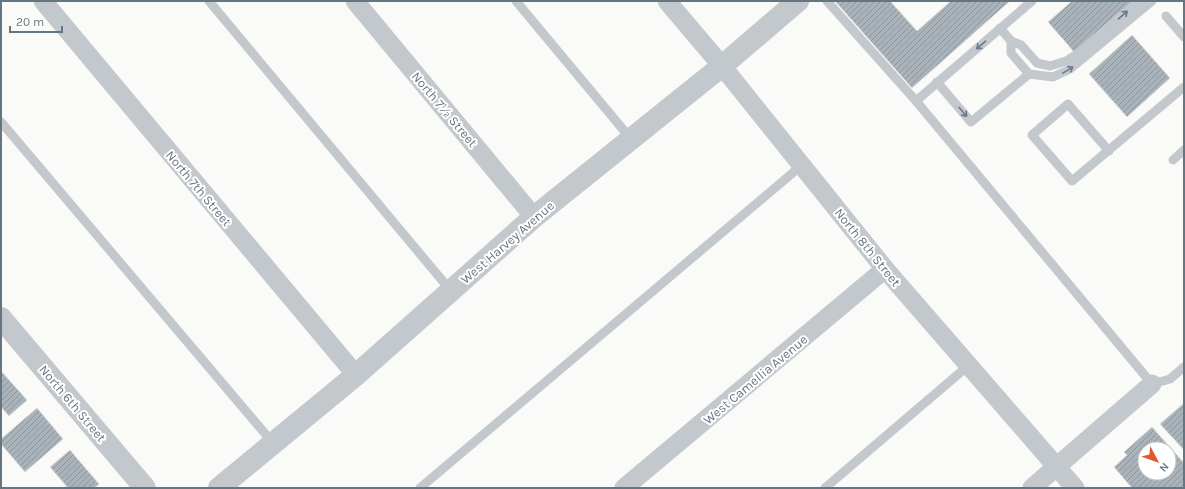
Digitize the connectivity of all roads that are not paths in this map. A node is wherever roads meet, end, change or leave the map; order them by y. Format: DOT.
graph roads {
  1 [pos="43,1"];
  2 [pos="209,1"];
  3 [pos="355,1"];
  4 [pos="516,1"];
  5 [pos="667,1"];
  6 [pos="798,1"];
  7 [pos="827,1"];
  8 [pos="1032,1"];
  9 [pos="1139,1"];
  10 [pos="1152,1"];
  11 [pos="1166,16"];
  12 [pos="1000,28"];
  13 [pos="1184,37"];
  14 [pos="1011,41"];
  15 [pos="722,66"];
  16 [pos="1029,74"];
  17 [pos="937,82"];
  18 [pos="1184,86"];
  19 [pos="916,101"];
  20 [pos="1,122"];
  21 [pos="631,139"];
  22 [pos="1109,150"];
  23 [pos="1184,150"];
  24 [pos="1173,160"];
  25 [pos="802,165"];
  26 [pos="534,217"];
  27 [pos="885,269"];
  28 [pos="451,291"];
  29 [pos="1,318"];
  30 [pos="969,366"];
  31 [pos="1184,367"];
  32 [pos="356,375"];
  33 [pos="1152,384"];
  34 [pos="273,443"];
  35 [pos="1057,467"];
  36 [pos="145,488"];
  37 [pos="219,488"];
  38 [pos="420,488"];
  39 [pos="624,488"];
  40 [pos="825,488"];
  41 [pos="1032,488"];
  42 [pos="1075,488"];
  1 -- 32 [label="street, North 7th Street"];
  2 -- 28 [label="lane"];
  3 -- 26 [label="street, North 7½ Street"];
  4 -- 21 [label="lane"];
  5 -- 15 [label="street, North 8th Street"];
  6 -- 15 [label="street, West Harvey Avenue"];
  7 -- 19 [label="lane"];
  8 -- 12 [label="lane"];
  14 -- 9 [label="lane, one-way"];
  16 -- 10 [label="lane, one-way"];
  11 -- 13 [label="lane"];
  12 -- 14 [label="lane"];
  12 -- 17 [label="lane, one-way"];
  14 -- 16 [label="lane"];
  15 -- 21 [label="street, West Harvey Avenue"];
  15 -- 25 [label="street, North 8th Street"];
  17 -- 16 [label="lane, one-way"];
  17 -- 19 [label="lane"];
  18 -- 22 [label="lane"];
  19 -- 33 [label="lane"];
  20 -- 34 [label="lane"];
  21 -- 26 [label="street, West Harvey Avenue"];
  22 -- 22 [label="lane"];
  23 -- 24 [label="lane"];
  25 -- 27 [label="street, North 8th Street"];
  25 -- 38 [label="lane"];
  26 -- 28 [label="street, West Harvey Avenue"];
  27 -- 30 [label="street, North 8th Street"];
  27 -- 39 [label="street, West Camellia Avenue"];
  28 -- 32 [label="street, West Harvey Avenue"];
  29 -- 36 [label="street, North 6th Street"];
  30 -- 35 [label="street, North 8th Street"];
  30 -- 40 [label="lane"];
  31 -- 33 [label="lane"];
  32 -- 34 [label="street, West Harvey Avenue"];
  33 -- 35 [label="street"];
  34 -- 37 [label="street, West Harvey Avenue"];
  35 -- 41 [label="street"];
  35 -- 42 [label="street, North 8th Street"];
}
